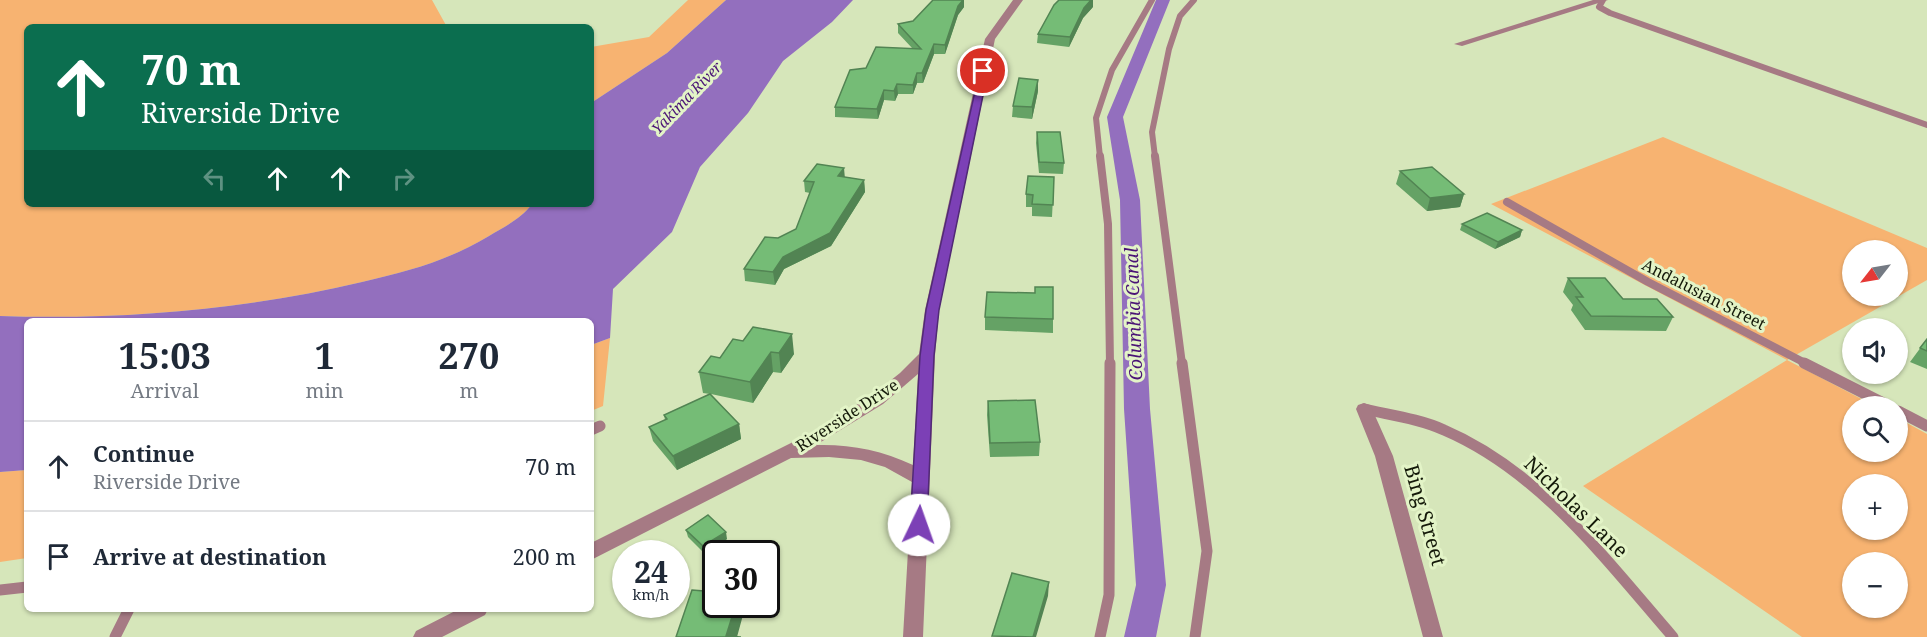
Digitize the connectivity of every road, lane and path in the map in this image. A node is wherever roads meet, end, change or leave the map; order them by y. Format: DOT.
graph roads {
  1 [pos="1018,0"];
  2 [pos="1152,0"];
  3 [pos="1194,0"];
  4 [pos="1603,0"];
  5 [pos="1458,44"];
  6 [pos="1927,125"];
  7 [pos="1507,202"];
  8 [pos="927,356"];
  9 [pos="1869,396"];
  10 [pos="1364,409"];
  11 [pos="1908,416"];
  12 [pos="1927,426"];
  13 [pos="783,455"];
  14 [pos="921,479"];
  15 [pos="594,550"];
  16 [pos="24,587"];
  17 [pos="0,590"];
  18 [pos="128,612"];
  19 [pos="472,612"];
  20 [pos="115,637"];
  21 [pos="423,637"];
  22 [pos="914,637"];
  23 [pos="1100,637"];
  24 [pos="1195,637"];
  25 [pos="1433,637"];
  26 [pos="1673,637"];
  1 -- 8 [label="street"];
  2 -- 23 [label="lane"];
  3 -- 24 [label="lane"];
  4 -- 5 [label="street"];
  4 -- 6 [label="lane"];
  7 -- 9 [label="lane, Andalusian Street"];
  8 -- 13 [label="street, Riverside Drive"];
  8 -- 14 [label="street"];
  10 -- 25 [label="street, Bing Street"];
  10 -- 26 [label="lane, Nicholas Lane"];
  11 -- 12 [label="lane"];
  13 -- 14 [label="street"];
  13 -- 15 [label="street, Riverside Drive"];
  14 -- 22 [label="street"];
  16 -- 17 [label="lane"];
  18 -- 20 [label="lane"];
  19 -- 21 [label="street"];
}
